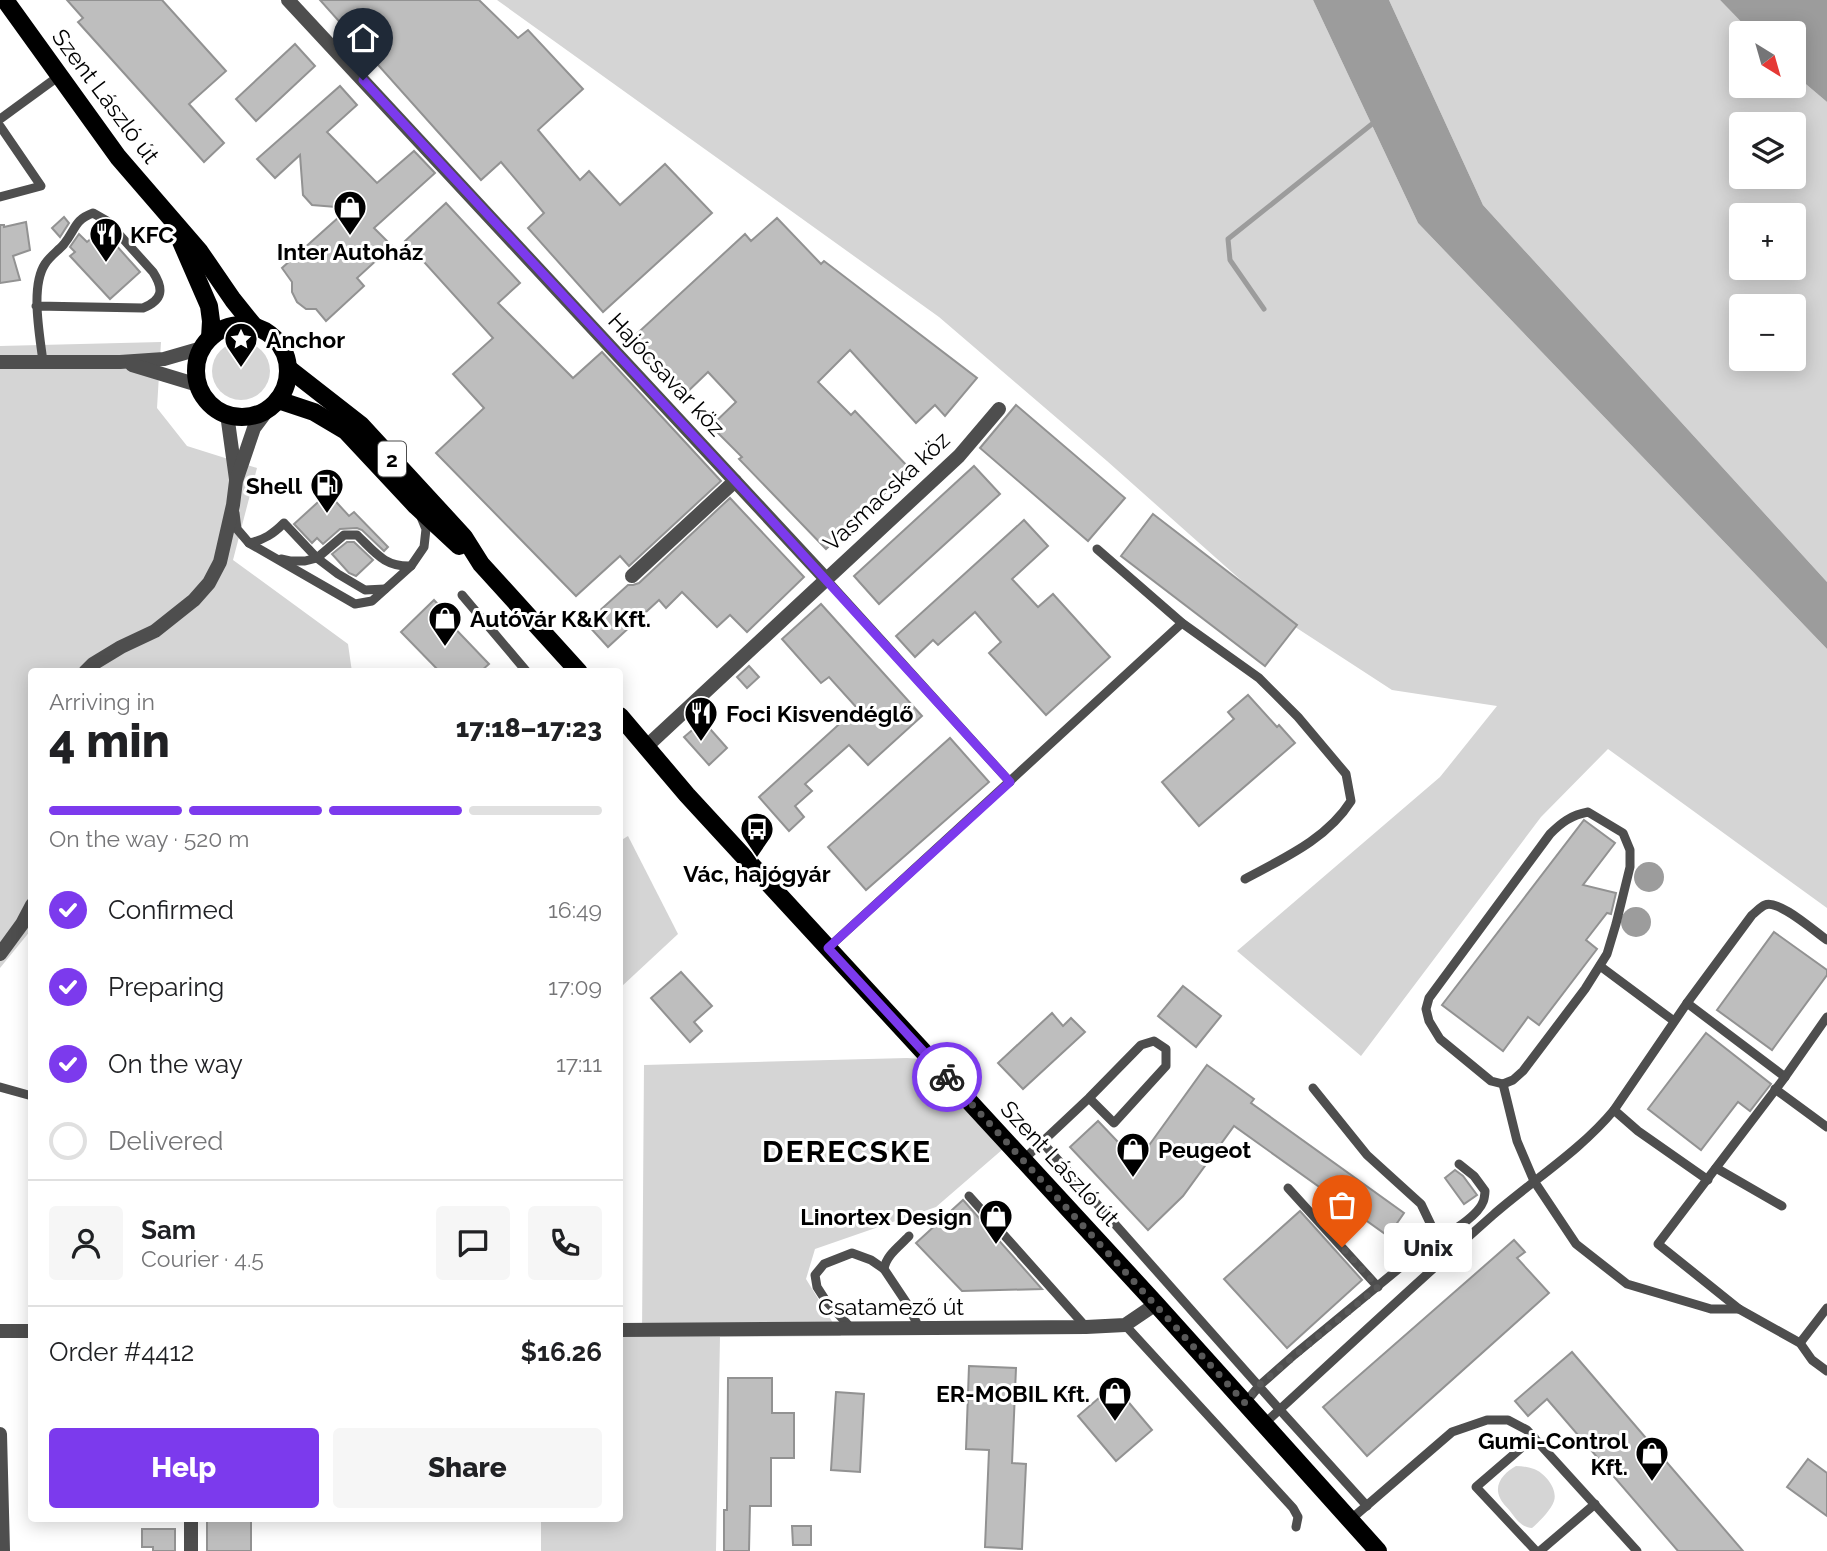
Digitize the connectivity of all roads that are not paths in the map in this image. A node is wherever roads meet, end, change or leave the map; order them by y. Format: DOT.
graph roads {
  1 [pos="5,0"];
  2 [pos="288,0"];
  3 [pos="59,76"];
  4 [pos="0,119"];
  5 [pos="0,126"];
  6 [pos="0,197"];
  7 [pos="170,218"];
  8 [pos="36,306"];
  9 [pos="254,326"];
  10 [pos="206,343"];
  11 [pos="0,362"];
  12 [pos="43,362"];
  13 [pos="120,362"];
  14 [pos="288,368"];
  15 [pos="198,385"];
  16 [pos="274,404"];
  17 [pos="999,409"];
  18 [pos="227,414"];
  19 [pos="236,481"];
  20 [pos="735,481"];
  21 [pos="233,505"];
  22 [pos="416,506"];
  23 [pos="249,543"];
  24 [pos="1097,549"];
  25 [pos="273,557"];
  26 [pos="317,558"];
  27 [pos="481,564"];
  28 [pos="411,566"];
  29 [pos="632,576"];
  30 [pos="826,579"];
  31 [pos="385,589"];
  32 [pos="462,595"];
  33 [pos="1182,623"];
  34 [pos="89,668"];
  35 [pos="524,668"];
  36 [pos="575,668"];
  37 [pos="623,719"];
  38 [pos="647,746"];
  39 [pos="1010,782"];
  40 [pos="1245,879"];
  41 [pos="27,925"];
  42 [pos="1827,940"];
  43 [pos="828,948"];
  44 [pos="0,954"];
  45 [pos="1600,966"];
  46 [pos="1687,1003"];
  47 [pos="1827,1017"];
  48 [pos="1674,1021"];
  49 [pos="1785,1077"];
  50 [pos="1503,1084"];
  51 [pos="0,1087"];
  52 [pos="1312,1088"];
  53 [pos="1775,1089"];
  54 [pos="28,1095"];
  55 [pos="1089,1098"];
  56 [pos="1614,1110"];
  57 [pos="1827,1127"];
  58 [pos="1042,1142"];
  59 [pos="1023,1160"];
  60 [pos="1459,1164"];
  61 [pos="1716,1168"];
  62 [pos="1708,1180"];
  63 [pos="1534,1181"];
  64 [pos="1288,1188"];
  65 [pos="969,1196"];
  66 [pos="1782,1206"];
  67 [pos="909,1236"];
  68 [pos="1425,1247"];
  69 [pos="884,1269"];
  70 [pos="1378,1287"];
  71 [pos="1156,1304"];
  72 [pos="1827,1308"];
  73 [pos="1739,1309"];
  74 [pos="1125,1325"];
  75 [pos="1086,1327"];
  76 [pos="919,1328"];
  77 [pos="852,1329"];
  78 [pos="623,1330"];
  79 [pos="0,1331"];
  80 [pos="28,1331"];
  81 [pos="1800,1343"];
  82 [pos="1827,1371"];
  83 [pos="1259,1385"];
  84 [pos="1245,1403"];
  85 [pos="1280,1410"];
  86 [pos="1264,1424"];
  87 [pos="0,1434"];
  88 [pos="1534,1437"];
  89 [pos="1595,1504"];
  90 [pos="1367,1506"];
  91 [pos="1350,1520"];
  92 [pos="191,1522"];
  93 [pos="1296,1527"];
  94 [pos="3,1551"];
  95 [pos="191,1551"];
  96 [pos="1378,1551"];
  97 [pos="1538,1551"];
  98 [pos="1637,1551"];
  1 -- 3 [label="main road, Szent László út / 2"];
  2 -- 20 [label="street, Hajócsavar köz"];
  3 -- 4 [label="lane"];
  3 -- 7 [label="main road, Szent László út / 2"];
  5 -- 6 [label="lane"];
  7 -- 9 [label="main road, 2"];
  7 -- 10 [label="main road, 2"];
  8 -- 8 [label="lane"];
  8 -- 12 [label="lane"];
  9 -- 10 [label="main road"];
  9 -- 14 [label="main road, 2"];
  10 -- 13 [label="street"];
  10 -- 15 [label="main road, 2"];
  11 -- 12 [label="street"];
  12 -- 13 [label="street"];
  13 -- 15 [label="street"];
  14 -- 16 [label="main road"];
  14 -- 27 [label="main road, 2"];
  15 -- 18 [label="main road"];
  16 -- 18 [label="main road"];
  16 -- 19 [label="street"];
  16 -- 22 [label="main road, 2"];
  17 -- 30 [label="street, Vasmacska köz"];
  18 -- 19 [label="street"];
  19 -- 21 [label="street"];
  20 -- 29 [label="street"];
  20 -- 30 [label="street, Hajócsavar köz"];
  21 -- 23 [label="lane"];
  21 -- 34 [label="street"];
  22 -- 27 [label="main road, 2"];
  22 -- 28 [label="lane"];
  23 -- 25 [label="lane"];
  23 -- 26 [label="lane"];
  24 -- 33 [label="lane"];
  25 -- 26 [label="lane"];
  25 -- 31 [label="lane"];
  26 -- 28 [label="lane"];
  26 -- 31 [label="lane"];
  27 -- 36 [label="main road, 2"];
  28 -- 31 [label="lane"];
  30 -- 38 [label="street, Vasmacska köz"];
  30 -- 39 [label="lane, Hajócsavar köz"];
  32 -- 35 [label="lane"];
  33 -- 39 [label="lane"];
  33 -- 40 [label="lane"];
  37 -- 38 [label="main road, Szent László út"];
  38 -- 43 [label="main road, Szent László út"];
  39 -- 43 [label="lane"];
  41 -- 44 [label="street"];
  42 -- 46 [label="lane"];
  43 -- 59 [label="main road, Szent László út"];
  45 -- 48 [label="lane"];
  45 -- 50 [label="lane"];
  45 -- 50 [label="lane"];
  46 -- 48 [label="lane"];
  46 -- 49 [label="lane"];
  47 -- 49 [label="lane"];
  48 -- 56 [label="lane"];
  49 -- 53 [label="lane"];
  50 -- 63 [label="lane"];
  51 -- 54 [label="lane"];
  52 -- 68 [label="lane"];
  53 -- 57 [label="lane"];
  53 -- 61 [label="lane"];
  55 -- 55 [label="lane"];
  55 -- 58 [label="lane"];
  56 -- 62 [label="lane"];
  56 -- 63 [label="lane"];
  58 -- 59 [label="lane"];
  58 -- 83 [label="lane"];
  59 -- 71 [label="main road, Szent László út"];
  60 -- 68 [label="lane"];
  61 -- 62 [label="lane"];
  61 -- 66 [label="lane"];
  62 -- 73 [label="lane"];
  63 -- 73 [label="lane"];
  63 -- 85 [label="lane"];
  64 -- 70 [label="lane"];
  65 -- 75 [label="lane"];
  67 -- 69 [label="lane"];
  68 -- 70 [label="lane"];
  69 -- 76 [label="lane"];
  69 -- 77 [label="lane"];
  70 -- 83 [label="lane"];
  71 -- 74 [label="street"];
  71 -- 84 [label="main road, Szent László út"];
  72 -- 81 [label="lane"];
  73 -- 81 [label="lane"];
  74 -- 75 [label="street, Csatamező út"];
  74 -- 93 [label="lane"];
  75 -- 76 [label="street, Csatamező út"];
  76 -- 77 [label="street, Csatamező út"];
  77 -- 78 [label="street, Csatamező út"];
  79 -- 80 [label="street"];
  81 -- 82 [label="lane"];
  83 -- 84 [label="lane"];
  83 -- 85 [label="lane"];
  84 -- 86 [label="main road, Szent László út"];
  85 -- 86 [label="lane"];
  85 -- 90 [label="lane"];
  86 -- 91 [label="main road, Szent László út"];
  87 -- 94 [label="street"];
  88 -- 89 [label="lane"];
  88 -- 90 [label="lane"];
  88 -- 97 [label="lane"];
  89 -- 97 [label="lane"];
  89 -- 98 [label="lane"];
  90 -- 91 [label="lane"];
  91 -- 96 [label="main road, Szent László út"];
  92 -- 95 [label="street"];
}
